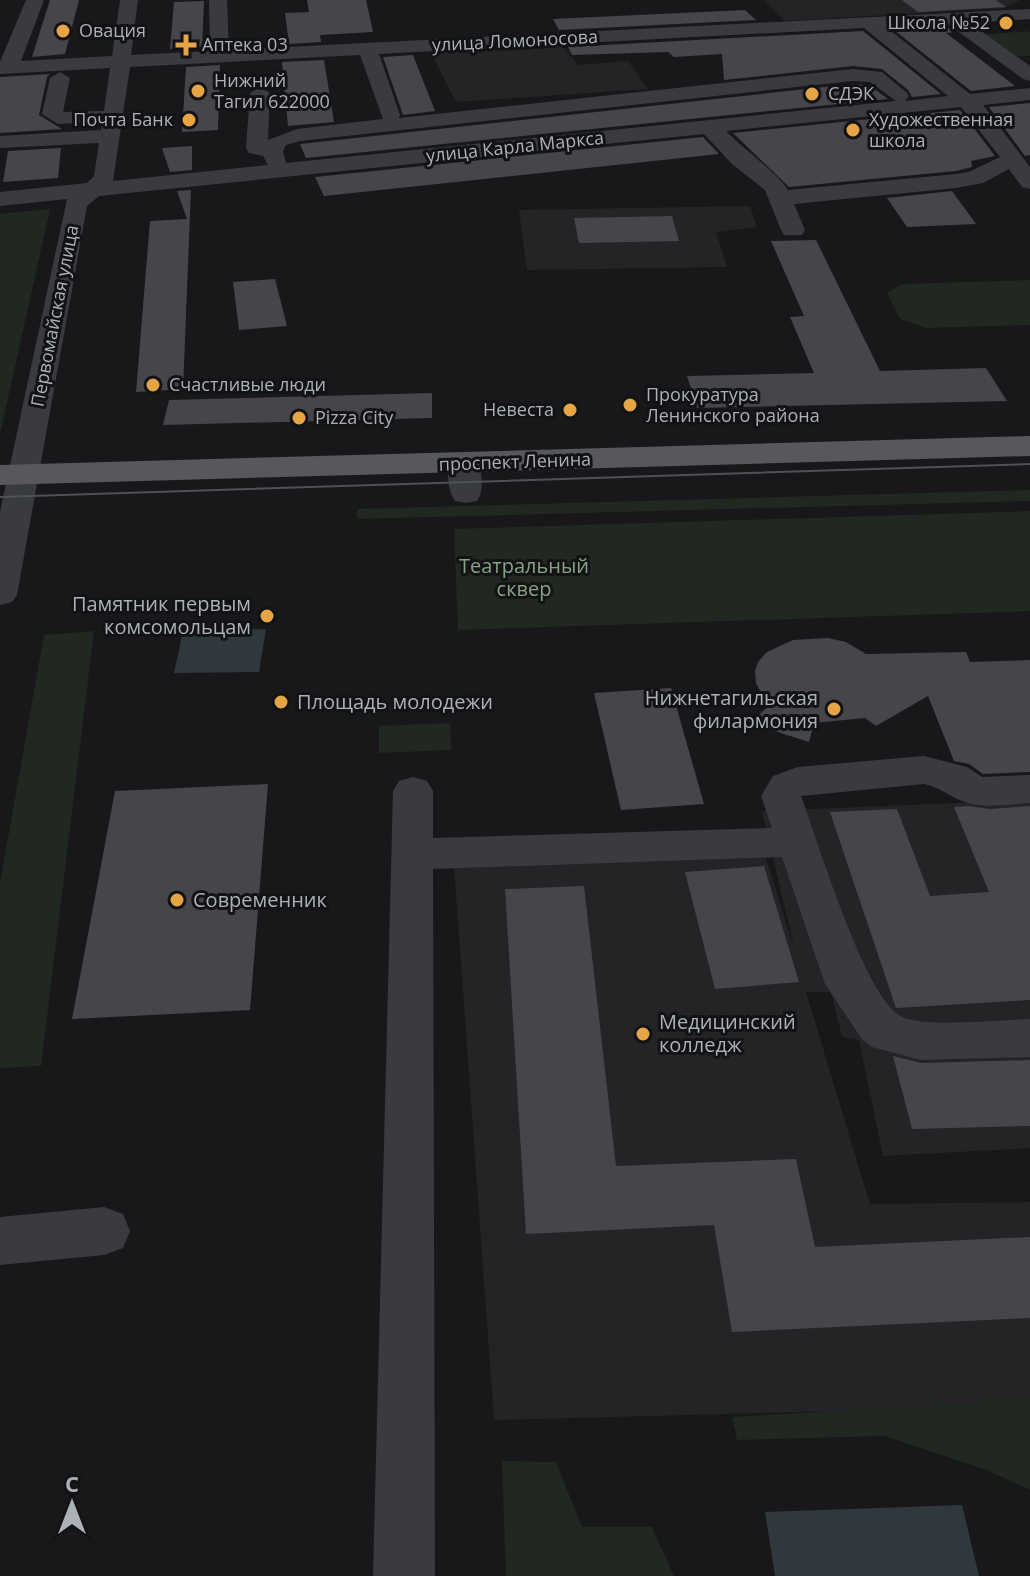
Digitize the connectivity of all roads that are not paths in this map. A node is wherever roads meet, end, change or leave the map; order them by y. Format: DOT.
graph roads {
  1 [pos="35,0"];
  2 [pos="128,0"];
  3 [pos="140,0"];
  4 [pos="218,0"];
  5 [pos="702,7"];
  6 [pos="1030,14"];
  7 [pos="952,18"];
  8 [pos="544,19"];
  9 [pos="868,22"];
  10 [pos="722,29"];
  11 [pos="1030,32"];
  12 [pos="971,34"];
  13 [pos="558,38"];
  14 [pos="368,49"];
  15 [pos="220,55"];
  16 [pos="578,57"];
  17 [pos="1030,57"];
  18 [pos="1007,59"];
  19 [pos="120,61"];
  20 [pos="771,61"];
  21 [pos="5,74"];
  22 [pos="1030,75"];
  23 [pos="687,80"];
  24 [pos="260,93"];
  25 [pos="1030,94"];
  26 [pos="899,96"];
  27 [pos="965,101"];
  28 [pos="390,115"];
  29 [pos="733,124"];
  30 [pos="709,126"];
  31 [pos="110,130"];
  32 [pos="1019,130"];
  33 [pos="996,133"];
  34 [pos="0,145"];
  35 [pos="1011,160"];
  36 [pos="277,162"];
  37 [pos="1030,182"];
  38 [pos="93,190"];
  39 [pos="780,198"];
  40 [pos="0,199"];
  41 [pos="793,230"];
  42 [pos="1030,446"];
  43 [pos="1030,475"];
  44 [pos="465,479"];
  45 [pos="11,489"];
  46 [pos="0,595"];
  47 [pos="1030,789"];
  48 [pos="413,791"];
  49 [pos="796,842"];
  50 [pos="412,854"];
  51 [pos="1030,1038"];
  52 [pos="104,1231"];
  53 [pos="0,1241"];
  54 [pos="404,1576"];
  1 -- 21 [label="street"];
  2 -- 3 [label="street"];
  2 -- 19 [label="street, Первомайская улица"];
  4 -- 15 [label="street"];
  5 -- 10 [label="street"];
  6 -- 7 [label="street, улица Ломоносова"];
  7 -- 9 [label="street, улица Ломоносова"];
  7 -- 12 [label="street"];
  8 -- 13 [label="street"];
  9 -- 10 [label="street, улица Ломоносова"];
  9 -- 27 [label="street"];
  10 -- 13 [label="street, улица Ломоносова"];
  11 -- 12 [label="street"];
  12 -- 18 [label="street"];
  13 -- 14 [label="street, улица Ломоносова"];
  13 -- 16 [label="street"];
  14 -- 15 [label="street, улица Ломоносова"];
  14 -- 28 [label="street"];
  15 -- 19 [label="street, улица Ломоносова"];
  17 -- 18 [label="street"];
  18 -- 22 [label="street"];
  19 -- 21 [label="street, улица Ломоносова"];
  19 -- 31 [label="street, Первомайская улица"];
  20 -- 23 [label="street"];
  21 -- 31 [label="street"];
  23 -- 26 [label="street"];
  23 -- 29 [label="street"];
  23 -- 36 [label="street"];
  24 -- 36 [label="street"];
  25 -- 27 [label="street, улица Карла Маркса"];
  27 -- 29 [label="street, улица Карла Маркса"];
  27 -- 33 [label="street"];
  29 -- 30 [label="street, улица Карла Маркса"];
  30 -- 36 [label="street, улица Карла Маркса"];
  30 -- 39 [label="street"];
  31 -- 34 [label="street"];
  31 -- 38 [label="street, Первомайская улица"];
  32 -- 33 [label="street"];
  33 -- 35 [label="street"];
  35 -- 37 [label="street"];
  35 -- 39 [label="street"];
  36 -- 38 [label="street, улица Карла Маркса"];
  38 -- 40 [label="street, улица Карла Маркса"];
  38 -- 45 [label="street, Первомайская улица"];
  39 -- 41 [label="street"];
  42 -- 44 [label="main road, проспект Ленина"];
  43 -- 44 [label="main road, проспект Ленина"];
  44 -- 45 [label="main road, проспект Ленина"];
  45 -- 46 [label="street, Первомайская улица"];
  47 -- 49 [label="street"];
  48 -- 50 [label="street"];
  49 -- 50 [label="street"];
  49 -- 51 [label="street"];
  50 -- 54 [label="street"];
  52 -- 53 [label="street"];
}
